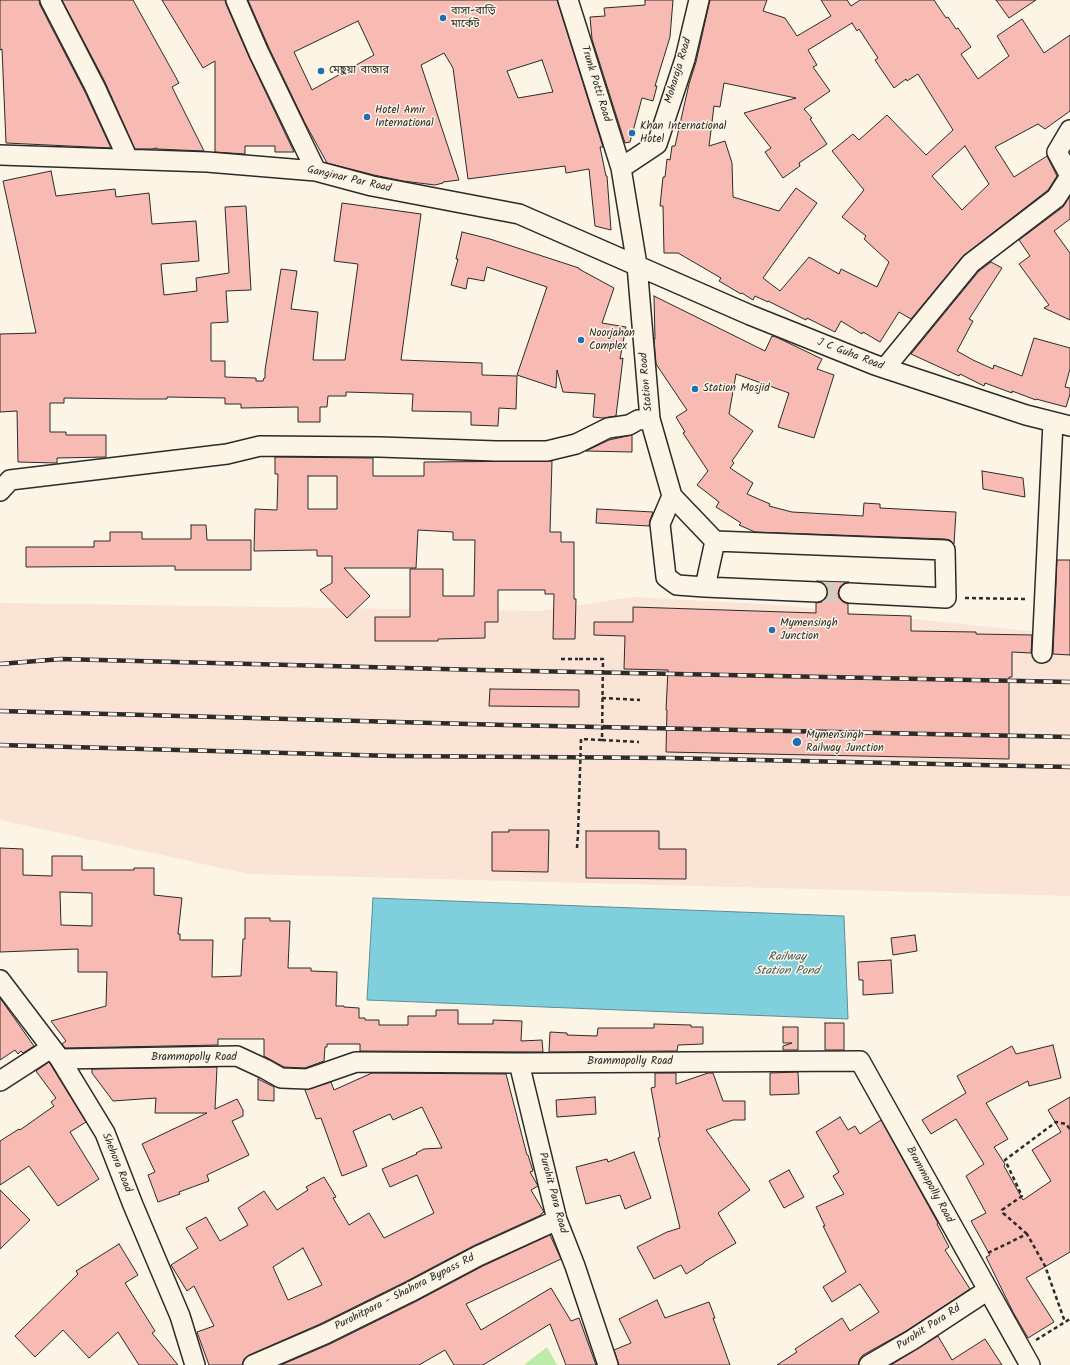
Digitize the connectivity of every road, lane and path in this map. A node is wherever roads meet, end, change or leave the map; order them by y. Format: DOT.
graph roads {
  1 [pos="50,0"];
  2 [pos="236,0"];
  3 [pos="568,0"];
  4 [pos="699,0"];
  5 [pos="1070,130"];
  6 [pos="0,155"];
  7 [pos="128,159"];
  8 [pos="621,168"];
  9 [pos="316,171"];
  10 [pos="1066,191"];
  11 [pos="637,265"];
  12 [pos="885,368"];
  13 [pos="650,419"];
  14 [pos="1062,424"];
  15 [pos="3,482"];
  16 [pos="672,496"];
  17 [pos="715,541"];
  18 [pos="705,587"];
  19 [pos="817,592"];
  20 [pos="849,593"];
  21 [pos="946,598"];
  22 [pos="1045,600"];
  23 [pos="1042,653"];
  24 [pos="561,659"];
  25 [pos="602,698"];
  26 [pos="640,700"];
  27 [pos="602,740"];
  28 [pos="639,742"];
  29 [pos="577,848"];
  30 [pos="0,980"];
  31 [pos="56,1054"];
  32 [pos="518,1063"];
  33 [pos="0,1081"];
  34 [pos="1070,1129"];
  35 [pos="557,1220"];
  36 [pos="1027,1234"];
  37 [pos="972,1261"];
  38 [pos="988,1290"];
  39 [pos="1070,1320"];
  40 [pos="1065,1322"];
  41 [pos="1026,1357"];
  42 [pos="195,1365"];
  43 [pos="253,1365"];
  44 [pos="608,1365"];
  45 [pos="869,1365"];
  1 -- 7 [label="street"];
  2 -- 9 [label="street"];
  3 -- 8 [label="street, Trunk Potti Road"];
  4 -- 8 [label="street, Moharaja Road"];
  5 -- 10 [label="street"];
  6 -- 7 [label="street, Ganginar Par Road"];
  7 -- 9 [label="street, Ganginar Par Road"];
  8 -- 11 [label="street"];
  9 -- 11 [label="street, Ganginar Par Road"];
  10 -- 12 [label="street"];
  11 -- 12 [label="street, J C Guha Road"];
  11 -- 13 [label="street, Station Road"];
  12 -- 14 [label="street, J C Guha Road"];
  13 -- 15 [label="street"];
  13 -- 16 [label="street, Station Road"];
  14 -- 22 [label="street"];
  16 -- 17 [label="street, Station Road"];
  16 -- 18 [label="street"];
  17 -- 18 [label="street"];
  17 -- 21 [label="street"];
  18 -- 19 [label="street"];
  20 -- 21 [label="street"];
  21 -- 22 [label="path"];
  22 -- 23 [label="street"];
  24 -- 25 [label="path, bridge"];
  25 -- 26 [label="path"];
  25 -- 27 [label="path, bridge"];
  27 -- 28 [label="path"];
  27 -- 29 [label="path, bridge"];
  30 -- 31 [label="street, Shehora Road"];
  31 -- 32 [label="street, Brammopolly Road"];
  31 -- 33 [label="street"];
  31 -- 42 [label="street, Shehora Road"];
  32 -- 35 [label="street, Purohit Para Road"];
  32 -- 37 [label="street, Brammopolly Road"];
  34 -- 36 [label="path"];
  35 -- 43 [label="street, Purohitpara - Shahora Bypass Rd"];
  35 -- 44 [label="street, Purohit Para Road"];
  36 -- 37 [label="path"];
  36 -- 40 [label="path"];
  37 -- 38 [label="street, Brammopolly Road"];
  38 -- 41 [label="street, Brammopolly Road"];
  38 -- 45 [label="street, Purohit Para Rd"];
  39 -- 40 [label="path"];
  40 -- 41 [label="path"];
}
